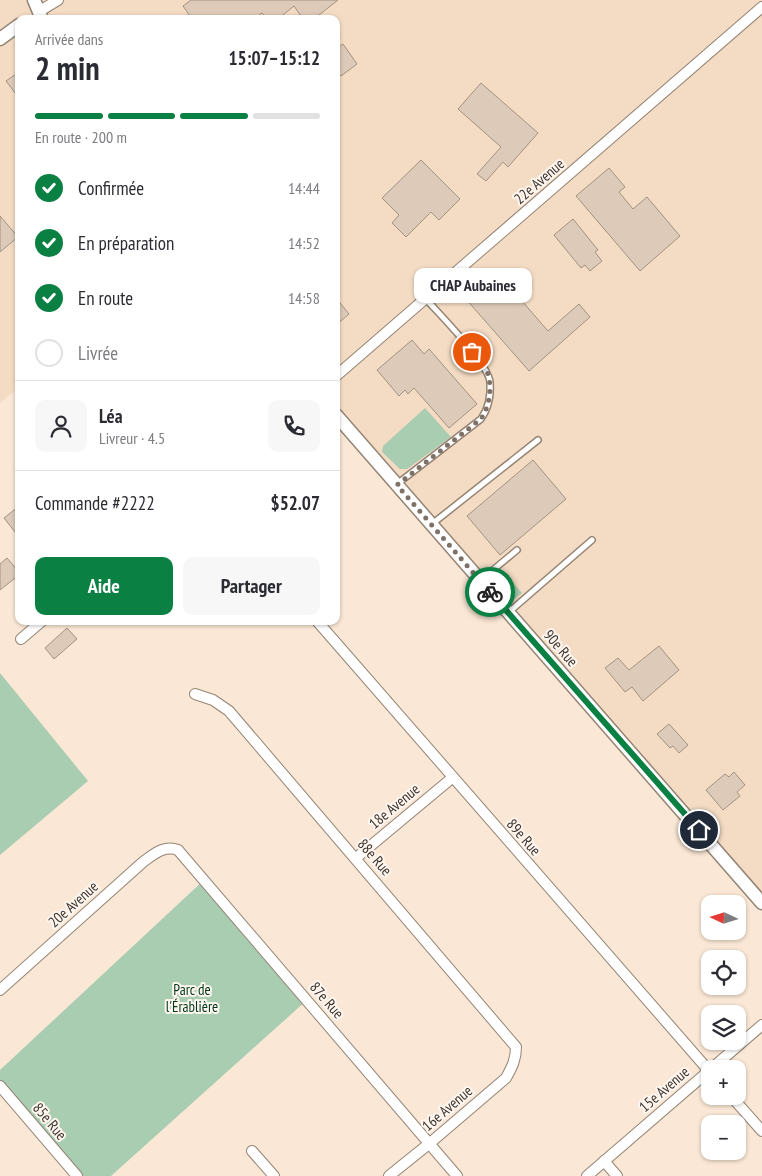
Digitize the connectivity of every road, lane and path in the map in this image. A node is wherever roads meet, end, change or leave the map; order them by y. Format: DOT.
graph roads {
  1 [pos="58,0"];
  2 [pos="762,8"];
  3 [pos="36,12"];
  4 [pos="15,28"];
  5 [pos="0,39"];
  6 [pos="426,298"];
  7 [pos="340,373"];
  8 [pos="340,420"];
  9 [pos="538,440"];
  10 [pos="397,485"];
  11 [pos="431,524"];
  12 [pos="592,540"];
  13 [pos="517,550"];
  14 [pos="480,581"];
  15 [pos="509,613"];
  16 [pos="37,625"];
  17 [pos="320,625"];
  18 [pos="21,639"];
  19 [pos="195,694"];
  20 [pos="452,778"];
  21 [pos="170,848"];
  22 [pos="356,858"];
  23 [pos="762,903"];
  24 [pos="0,990"];
  25 [pos="762,1025"];
  26 [pos="516,1056"];
  27 [pos="722,1060"];
  28 [pos="701,1062"];
  29 [pos="701,1078"];
  30 [pos="0,1086"];
  31 [pos="739,1105"];
  32 [pos="762,1131"];
  33 [pos="430,1143"];
  34 [pos="252,1150"];
  35 [pos="604,1161"];
  36 [pos="77,1176"];
  37 [pos="274,1176"];
  38 [pos="389,1176"];
  39 [pos="457,1176"];
  40 [pos="587,1176"];
  41 [pos="617,1176"];
  1 -- 3 [label="street"];
  2 -- 6 [label="street, 22e Avenue"];
  4 -- 5 [label="street"];
  6 -- 7 [label="street, 22e Avenue"];
  6 -- 10 [label="lane"];
  8 -- 10 [label="street, 90e Rue"];
  9 -- 11 [label="lane"];
  10 -- 11 [label="street, 90e Rue"];
  11 -- 14 [label="street, 90e Rue"];
  12 -- 15 [label="lane"];
  13 -- 14 [label="lane"];
  14 -- 15 [label="street, 90e Rue"];
  15 -- 23 [label="street, 90e Rue"];
  16 -- 18 [label="street"];
  17 -- 20 [label="street, 89e Rue"];
  19 -- 22 [label="street, 88e Rue"];
  20 -- 22 [label="street, 18e Avenue"];
  20 -- 28 [label="street, 89e Rue"];
  21 -- 24 [label="street, 20e Avenue"];
  21 -- 33 [label="street, 87e Rue"];
  22 -- 26 [label="street, 88e Rue"];
  25 -- 27 [label="street, 15e Avenue"];
  26 -- 33 [label="street, 16e Avenue"];
  29 -- 35 [label="street, 15e Avenue"];
  30 -- 36 [label="street, 85e Rue"];
  31 -- 32 [label="street"];
  33 -- 38 [label="street, 16e Avenue"];
  33 -- 39 [label="street, 87e Rue"];
  34 -- 37 [label="street"];
  35 -- 40 [label="street, 15e Avenue"];
  35 -- 41 [label="street"];
}
